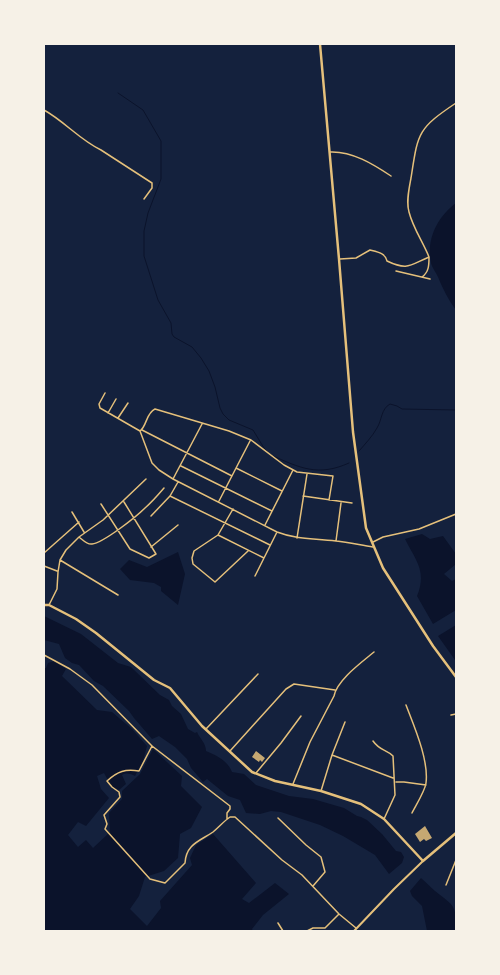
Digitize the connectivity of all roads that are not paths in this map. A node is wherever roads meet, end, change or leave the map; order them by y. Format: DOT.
graph roads {
  1 [pos="320,44"];
  2 [pos="456,103"];
  3 [pos="44,110"];
  4 [pos="330,152"];
  5 [pos="391,176"];
  6 [pos="144,199"];
  7 [pos="429,258"];
  8 [pos="339,259"];
  9 [pos="396,271"];
  10 [pos="422,277"];
  11 [pos="430,280"];
  12 [pos="105,393"];
  13 [pos="116,399"];
  14 [pos="128,402"];
  15 [pos="108,413"];
  16 [pos="118,418"];
  17 [pos="203,423"];
  18 [pos="142,430"];
  19 [pos="140,431"];
  20 [pos="251,440"];
  21 [pos="187,454"];
  22 [pos="181,466"];
  23 [pos="236,468"];
  24 [pos="293,470"];
  25 [pos="307,474"];
  26 [pos="232,476"];
  27 [pos="146,479"];
  28 [pos="173,479"];
  29 [pos="179,482"];
  30 [pos="164,488"];
  31 [pos="226,488"];
  32 [pos="282,491"];
  33 [pos="170,496"];
  34 [pos="303,496"];
  35 [pos="329,500"];
  36 [pos="123,501"];
  37 [pos="219,502"];
  38 [pos="341,502"];
  39 [pos="352,503"];
  40 [pos="101,504"];
  41 [pos="233,509"];
  42 [pos="72,512"];
  43 [pos="272,512"];
  44 [pos="108,514"];
  45 [pos="456,514"];
  46 [pos="151,516"];
  47 [pos="134,517"];
  48 [pos="79,522"];
  49 [pos="225,524"];
  50 [pos="178,525"];
  51 [pos="265,525"];
  52 [pos="118,530"];
  53 [pos="84,532"];
  54 [pos="277,532"];
  55 [pos="218,534"];
  56 [pos="79,537"];
  57 [pos="297,538"];
  58 [pos="336,541"];
  59 [pos="371,543"];
  60 [pos="270,545"];
  61 [pos="151,547"];
  62 [pos="373,547"];
  63 [pos="248,550"];
  64 [pos="44,553"];
  65 [pos="264,558"];
  66 [pos="60,560"];
  67 [pos="44,566"];
  68 [pos="58,572"];
  69 [pos="255,576"];
  70 [pos="118,594"];
  71 [pos="44,605"];
  72 [pos="48,605"];
  73 [pos="374,652"];
  74 [pos="44,655"];
  75 [pos="258,674"];
  76 [pos="456,677"];
  77 [pos="335,690"];
  78 [pos="406,705"];
  79 [pos="456,714"];
  80 [pos="450,715"];
  81 [pos="301,716"];
  82 [pos="345,722"];
  83 [pos="205,729"];
  84 [pos="372,741"];
  85 [pos="152,746"];
  86 [pos="230,752"];
  87 [pos="332,755"];
  88 [pos="255,774"];
  89 [pos="393,778"];
  90 [pos="395,782"];
  91 [pos="426,785"];
  92 [pos="292,786"];
  93 [pos="321,791"];
  94 [pos="412,814"];
  95 [pos="278,818"];
  96 [pos="227,819"];
  97 [pos="384,819"];
  98 [pos="456,834"];
  99 [pos="456,860"];
  100 [pos="423,861"];
  101 [pos="446,885"];
  102 [pos="313,886"];
  103 [pos="339,914"];
  104 [pos="278,924"];
  105 [pos="356,928"];
  106 [pos="283,931"];
  107 [pos="307,931"];
  108 [pos="354,931"];
  1 -- 4 [label="main road"];
  2 -- 7 [label="street"];
  3 -- 6 [label="street"];
  4 -- 5 [label="street"];
  4 -- 8 [label="main road"];
  7 -- 8 [label="street"];
  7 -- 10 [label="street"];
  8 -- 59 [label="main road"];
  9 -- 10 [label="street"];
  10 -- 11 [label="street"];
  12 -- 15 [label="street"];
  13 -- 15 [label="street"];
  14 -- 16 [label="street"];
  15 -- 16 [label="street"];
  16 -- 19 [label="street"];
  17 -- 18 [label="street"];
  17 -- 20 [label="street"];
  17 -- 21 [label="street"];
  18 -- 19 [label="street"];
  18 -- 21 [label="street"];
  19 -- 28 [label="street"];
  20 -- 23 [label="street"];
  20 -- 24 [label="street"];
  21 -- 22 [label="street"];
  21 -- 26 [label="street"];
  22 -- 28 [label="street"];
  22 -- 31 [label="street"];
  23 -- 26 [label="street"];
  23 -- 32 [label="street"];
  24 -- 25 [label="street"];
  24 -- 32 [label="street"];
  25 -- 34 [label="street"];
  25 -- 35 [label="street"];
  26 -- 31 [label="street"];
  27 -- 36 [label="street"];
  28 -- 29 [label="street"];
  29 -- 33 [label="street"];
  29 -- 37 [label="street"];
  30 -- 47 [label="street"];
  31 -- 37 [label="street"];
  31 -- 43 [label="street"];
  32 -- 43 [label="street"];
  33 -- 46 [label="street"];
  33 -- 49 [label="street"];
  34 -- 35 [label="street"];
  34 -- 57 [label="street"];
  35 -- 38 [label="street"];
  36 -- 44 [label="street"];
  36 -- 47 [label="street"];
  37 -- 41 [label="street"];
  38 -- 39 [label="street"];
  38 -- 58 [label="street"];
  40 -- 44 [label="street"];
  41 -- 49 [label="street"];
  41 -- 51 [label="street"];
  42 -- 48 [label="street"];
  43 -- 51 [label="street"];
  44 -- 52 [label="street"];
  44 -- 53 [label="street"];
  45 -- 59 [label="street"];
  47 -- 52 [label="street"];
  47 -- 61 [label="street"];
  48 -- 53 [label="street"];
  48 -- 64 [label="street"];
  49 -- 55 [label="street"];
  49 -- 60 [label="street"];
  50 -- 61 [label="street"];
  51 -- 54 [label="street"];
  52 -- 56 [label="street"];
  52 -- 61 [label="street"];
  53 -- 56 [label="street"];
  54 -- 57 [label="street"];
  54 -- 60 [label="street"];
  55 -- 63 [label="street"];
  55 -- 63 [label="street"];
  56 -- 66 [label="street"];
  57 -- 58 [label="street"];
  58 -- 62 [label="street"];
  59 -- 62 [label="main road"];
  60 -- 65 [label="street"];
  62 -- 76 [label="main road"];
  63 -- 65 [label="street"];
  65 -- 69 [label="street"];
  66 -- 68 [label="street"];
  66 -- 70 [label="street"];
  67 -- 68 [label="street"];
  68 -- 72 [label="street"];
  71 -- 72 [label="main road"];
  72 -- 83 [label="main road"];
  73 -- 77 [label="street"];
  74 -- 85 [label="street"];
  75 -- 83 [label="street"];
  77 -- 86 [label="street"];
  77 -- 92 [label="street"];
  78 -- 91 [label="street"];
  79 -- 80 [label="street"];
  81 -- 88 [label="street"];
  82 -- 87 [label="street"];
  83 -- 86 [label="main road"];
  84 -- 89 [label="street"];
  85 -- 96 [label="street"];
  85 -- 96 [label="street"];
  86 -- 88 [label="main road"];
  87 -- 89 [label="street"];
  87 -- 93 [label="street"];
  88 -- 92 [label="main road"];
  89 -- 90 [label="street"];
  90 -- 91 [label="street"];
  90 -- 97 [label="street"];
  91 -- 94 [label="street"];
  92 -- 93 [label="main road"];
  93 -- 97 [label="main road"];
  95 -- 102 [label="street"];
  96 -- 102 [label="street"];
  97 -- 100 [label="main road"];
  98 -- 100 [label="main road"];
  99 -- 101 [label="street"];
  100 -- 105 [label="street"];
  102 -- 103 [label="street"];
  103 -- 105 [label="street"];
  103 -- 107 [label="street"];
  104 -- 106 [label="street"];
  105 -- 108 [label="street"];
}
